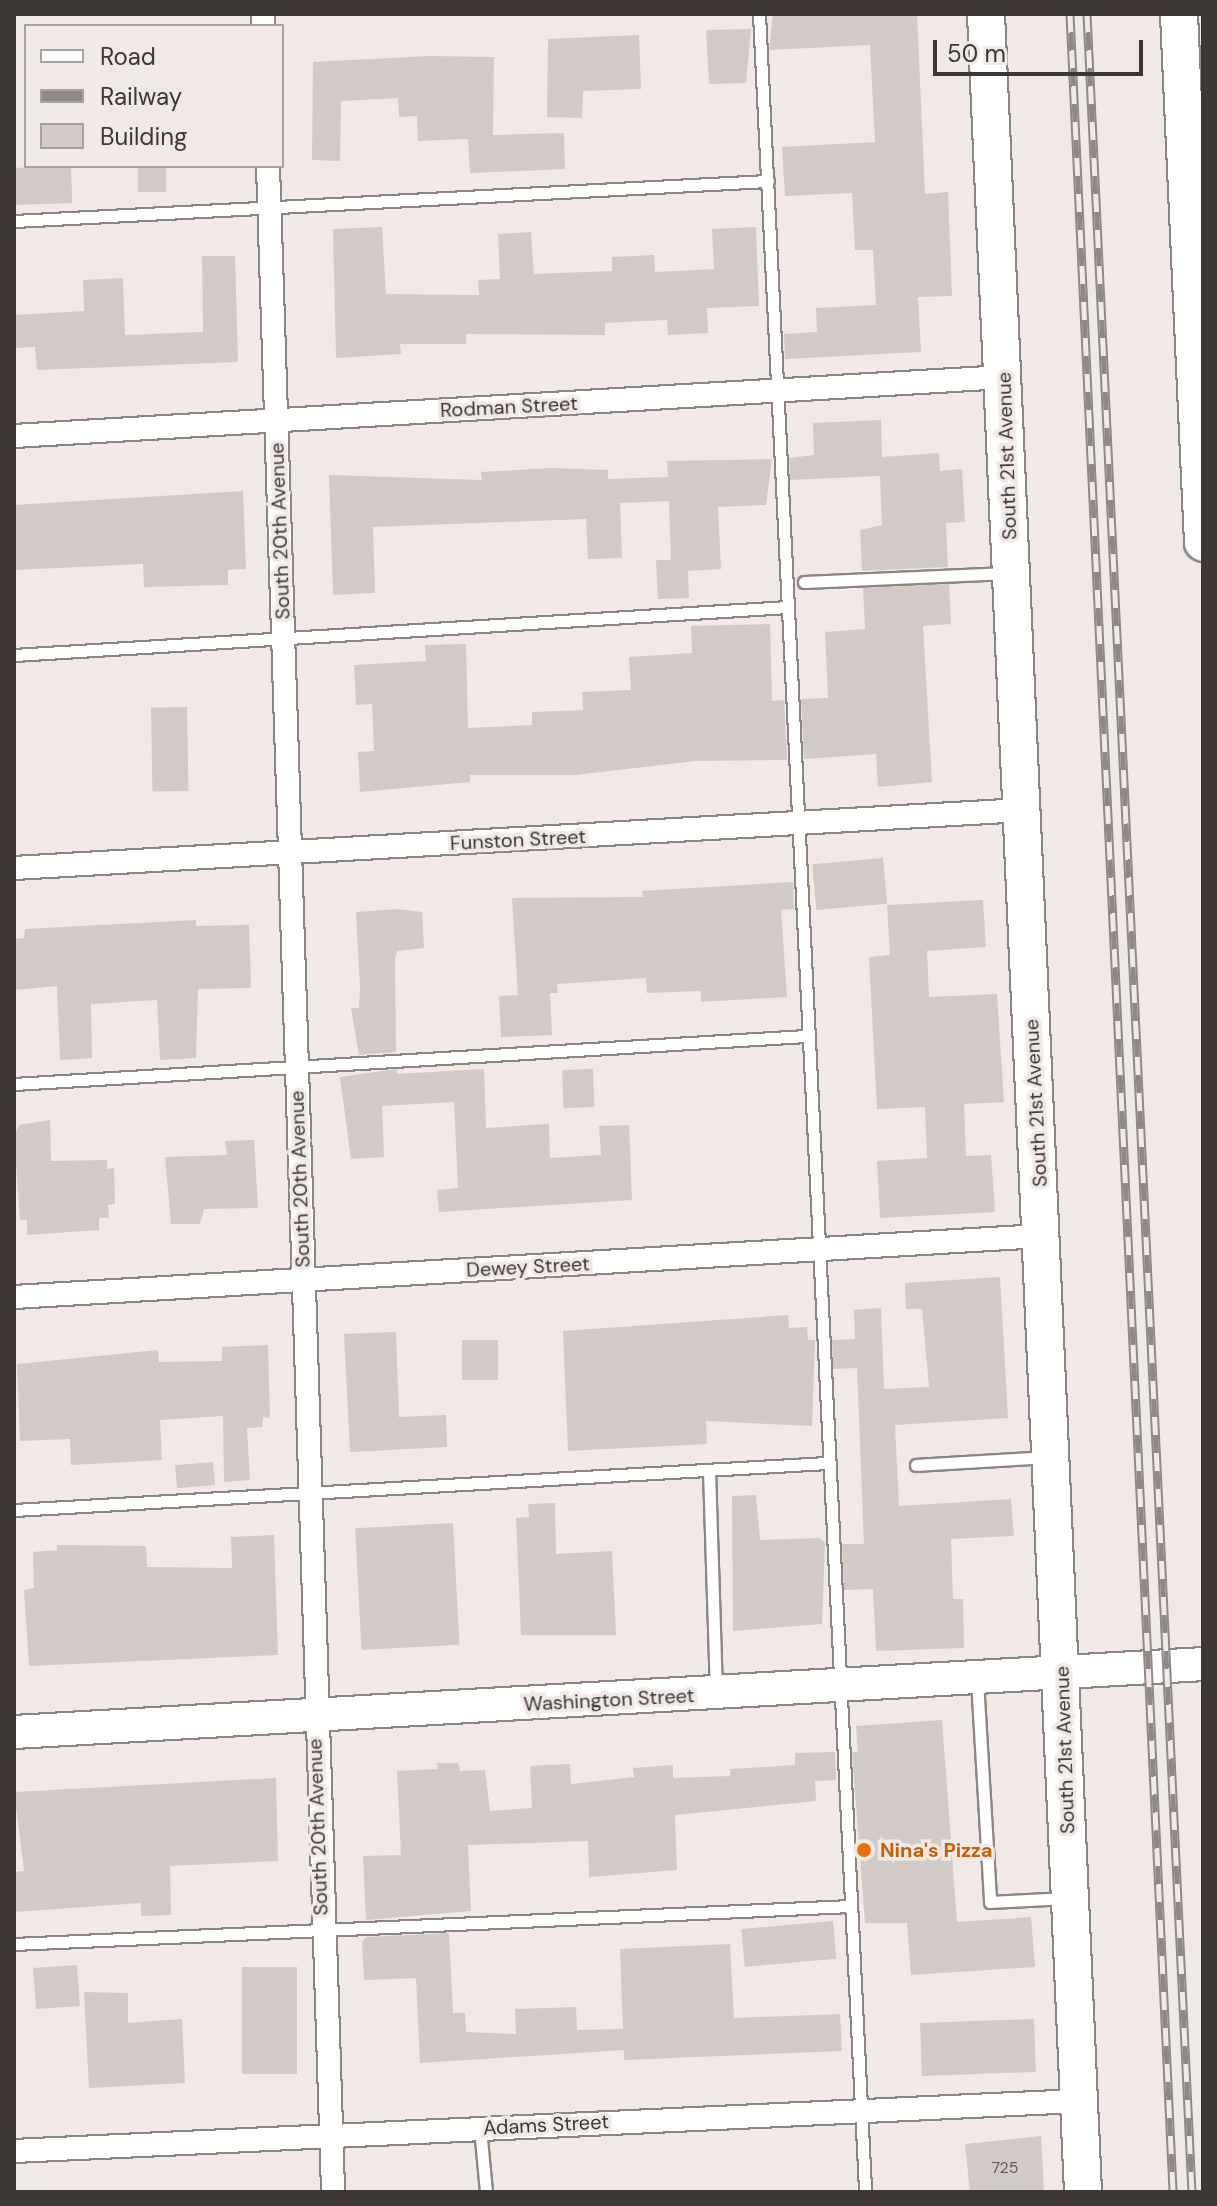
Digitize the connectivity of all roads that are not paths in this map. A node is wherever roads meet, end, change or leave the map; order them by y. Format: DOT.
graph roads {
  1 [pos="759,14"];
  2 [pos="986,14"];
  3 [pos="1188,32"];
  4 [pos="268,168"];
  5 [pos="768,181"];
  6 [pos="269,207"];
  7 [pos="14,221"];
  8 [pos="1004,377"];
  9 [pos="1199,380"];
  10 [pos="779,391"];
  11 [pos="277,421"];
  12 [pos="14,436"];
  13 [pos="1203,542"];
  14 [pos="1012,573"];
  15 [pos="804,582"];
  16 [pos="788,607"];
  17 [pos="283,641"];
  18 [pos="14,655"];
  19 [pos="1022,810"];
  20 [pos="798,824"];
  21 [pos="289,853"];
  22 [pos="14,868"];
  23 [pos="806,1036"];
  24 [pos="297,1070"];
  25 [pos="14,1084"];
  26 [pos="1042,1236"];
  27 [pos="814,1250"];
  28 [pos="303,1280"];
  29 [pos="14,1297"];
  30 [pos="1051,1457"];
  31 [pos="827,1463"];
  32 [pos="916,1465"];
  33 [pos="709,1470"];
  34 [pos="309,1492"];
  35 [pos="14,1510"];
  36 [pos="1203,1664"];
  37 [pos="1062,1674"];
  38 [pos="977,1679"];
  39 [pos="838,1688"];
  40 [pos="716,1695"];
  41 [pos="314,1715"];
  42 [pos="14,1732"];
  43 [pos="1071,1898"];
  44 [pos="851,1906"];
  45 [pos="322,1930"];
  46 [pos="14,1944"];
  47 [pos="1079,2101"];
  48 [pos="861,2111"];
  49 [pos="480,2128"];
  50 [pos="331,2135"];
  51 [pos="14,2151"];
  52 [pos="333,2192"];
  53 [pos="486,2192"];
  54 [pos="865,2192"];
  55 [pos="1083,2192"];
  1 -- 5 [label="lane"];
  2 -- 8 [label="main road, South 21st Avenue"];
  3 -- 9 [label="main road"];
  4 -- 6 [label="street, South 20th Avenue"];
  5 -- 6 [label="lane"];
  5 -- 10 [label="lane"];
  6 -- 7 [label="lane"];
  6 -- 11 [label="street, South 20th Avenue"];
  8 -- 10 [label="street, Rodman Street"];
  8 -- 14 [label="main road, South 21st Avenue"];
  9 -- 13 [label="main road"];
  10 -- 11 [label="street, Rodman Street"];
  10 -- 16 [label="lane"];
  11 -- 12 [label="street, Rodman Street"];
  11 -- 17 [label="street, South 20th Avenue"];
  14 -- 15 [label="lane"];
  14 -- 19 [label="main road, South 21st Avenue"];
  16 -- 17 [label="lane"];
  16 -- 20 [label="lane"];
  17 -- 18 [label="lane"];
  17 -- 21 [label="street, South 20th Avenue"];
  19 -- 20 [label="street, Funston Street"];
  19 -- 26 [label="main road, South 21st Avenue"];
  20 -- 21 [label="street, Funston Street"];
  20 -- 23 [label="lane"];
  21 -- 22 [label="street, Funston Street"];
  21 -- 24 [label="street, South 20th Avenue"];
  23 -- 24 [label="lane"];
  23 -- 27 [label="lane"];
  24 -- 25 [label="lane"];
  24 -- 28 [label="street, South 20th Avenue"];
  26 -- 27 [label="street, Dewey Street"];
  26 -- 30 [label="main road, South 21st Avenue"];
  27 -- 28 [label="street, Dewey Street"];
  27 -- 31 [label="lane"];
  28 -- 29 [label="street, Dewey Street"];
  28 -- 34 [label="street, South 20th Avenue"];
  30 -- 32 [label="lane"];
  30 -- 37 [label="main road, South 21st Avenue"];
  31 -- 33 [label="lane"];
  31 -- 39 [label="lane"];
  33 -- 34 [label="lane"];
  33 -- 40 [label="lane"];
  34 -- 35 [label="lane"];
  34 -- 41 [label="street, South 20th Avenue"];
  36 -- 37 [label="street, Washington Street"];
  37 -- 38 [label="street, Washington Street"];
  37 -- 43 [label="main road, South 21st Avenue"];
  38 -- 39 [label="street, Washington Street"];
  38 -- 43 [label="lane"];
  39 -- 40 [label="street, Washington Street"];
  39 -- 44 [label="lane"];
  40 -- 41 [label="street, Washington Street"];
  41 -- 42 [label="street, Washington Street"];
  41 -- 45 [label="street, South 20th Avenue"];
  43 -- 47 [label="main road, South 21st Avenue"];
  44 -- 45 [label="lane"];
  44 -- 48 [label="lane"];
  45 -- 46 [label="lane"];
  45 -- 50 [label="street, South 20th Avenue"];
  47 -- 48 [label="street, Adams Street"];
  47 -- 55 [label="main road, South 21st Avenue"];
  48 -- 49 [label="street, Adams Street"];
  48 -- 54 [label="lane"];
  49 -- 50 [label="street, Adams Street"];
  49 -- 53 [label="lane"];
  50 -- 51 [label="street, Adams Street"];
  50 -- 52 [label="street, South 20th Avenue"];
}
